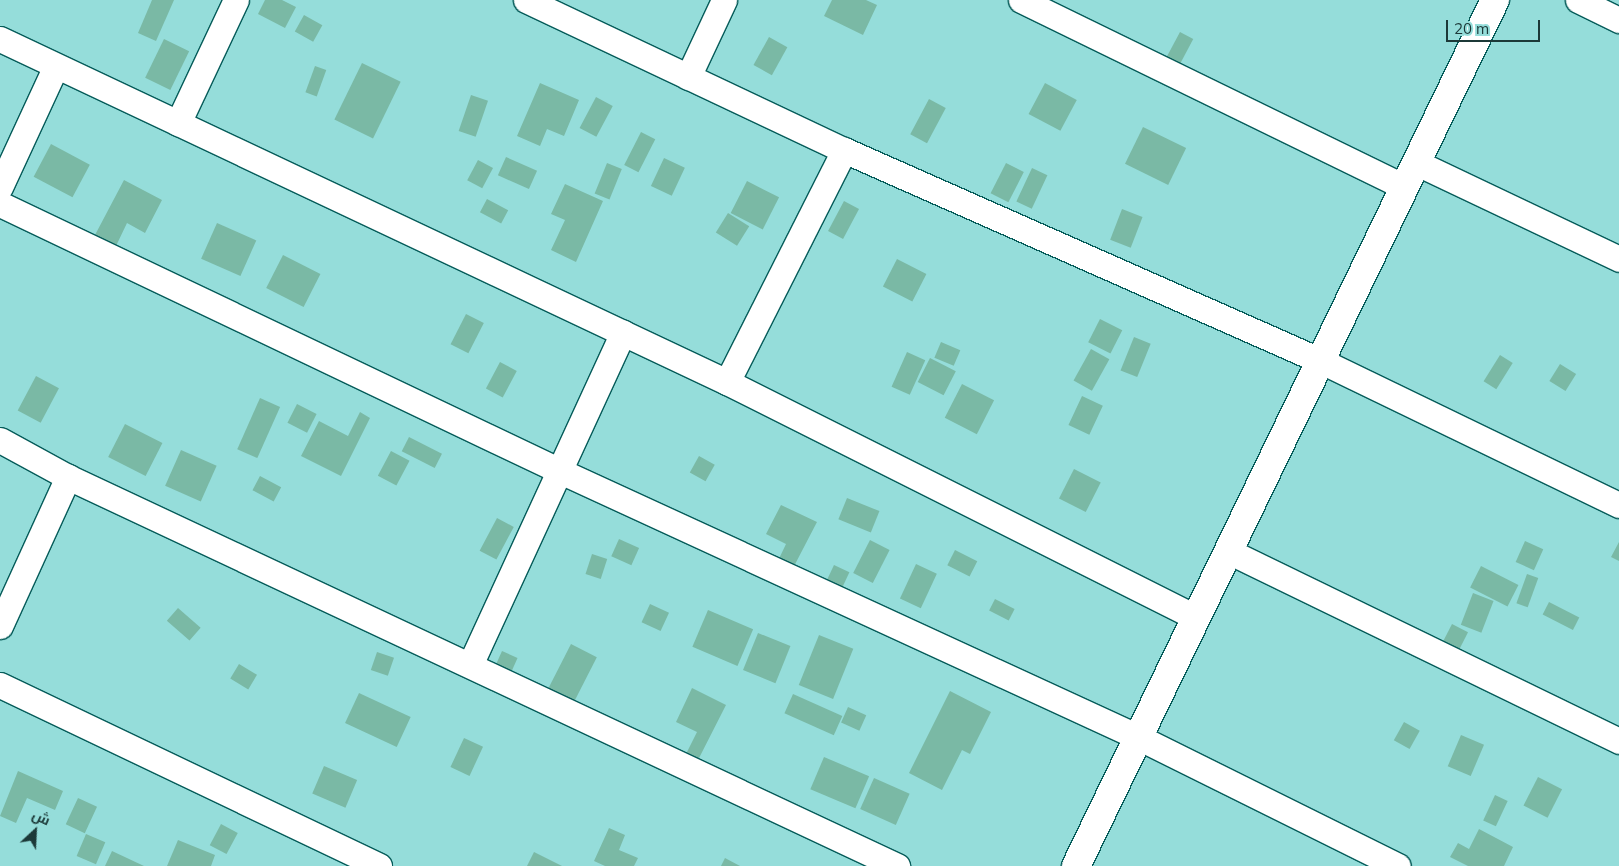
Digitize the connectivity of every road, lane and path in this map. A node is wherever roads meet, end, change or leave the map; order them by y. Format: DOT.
graph roads {
  1 [pos="236,0"];
  2 [pos="526,0"];
  3 [pos="724,0"];
  4 [pos="1021,0"];
  5 [pos="1495,0"];
  6 [pos="1578,0"];
  7 [pos="1619,20"];
  8 [pos="0,39"];
  9 [pos="56,66"];
  10 [pos="688,77"];
  11 [pos="178,123"];
  12 [pos="844,150"];
  13 [pos="1409,174"];
  14 [pos="0,187"];
  15 [pos="0,204"];
  16 [pos="1619,260"];
  17 [pos="623,333"];
  18 [pos="1321,361"];
  19 [pos="727,382"];
  20 [pos="0,440"];
  21 [pos="560,471"];
  22 [pos="68,477"];
  23 [pos="1619,505"];
  24 [pos="1228,551"];
  25 [pos="1196,617"];
  26 [pos="0,626"];
  27 [pos="470,665"];
  28 [pos="0,685"];
  29 [pos="1138,736"];
  30 [pos="1619,741"];
  31 [pos="371,864"];
  32 [pos="897,866"];
  33 [pos="1076,866"];
  34 [pos="1398,866"];
  1 -- 11 [label="street"];
  2 -- 10 [label="street"];
  3 -- 10 [label="street"];
  4 -- 13 [label="street"];
  5 -- 13 [label="street"];
  6 -- 7 [label="street"];
  8 -- 9 [label="street"];
  9 -- 11 [label="street"];
  9 -- 14 [label="street"];
  10 -- 12 [label="street"];
  11 -- 17 [label="street"];
  12 -- 18 [label="street"];
  12 -- 19 [label="street"];
  13 -- 16 [label="street"];
  13 -- 18 [label="street"];
  15 -- 21 [label="street"];
  17 -- 19 [label="street"];
  17 -- 21 [label="street"];
  18 -- 23 [label="street"];
  18 -- 24 [label="street"];
  19 -- 25 [label="street"];
  20 -- 22 [label="street"];
  21 -- 27 [label="street"];
  21 -- 29 [label="street"];
  22 -- 26 [label="street"];
  22 -- 27 [label="street"];
  24 -- 25 [label="street"];
  24 -- 30 [label="street"];
  25 -- 29 [label="street"];
  27 -- 32 [label="street"];
  28 -- 31 [label="street"];
  29 -- 33 [label="street"];
  29 -- 34 [label="street"];
}
